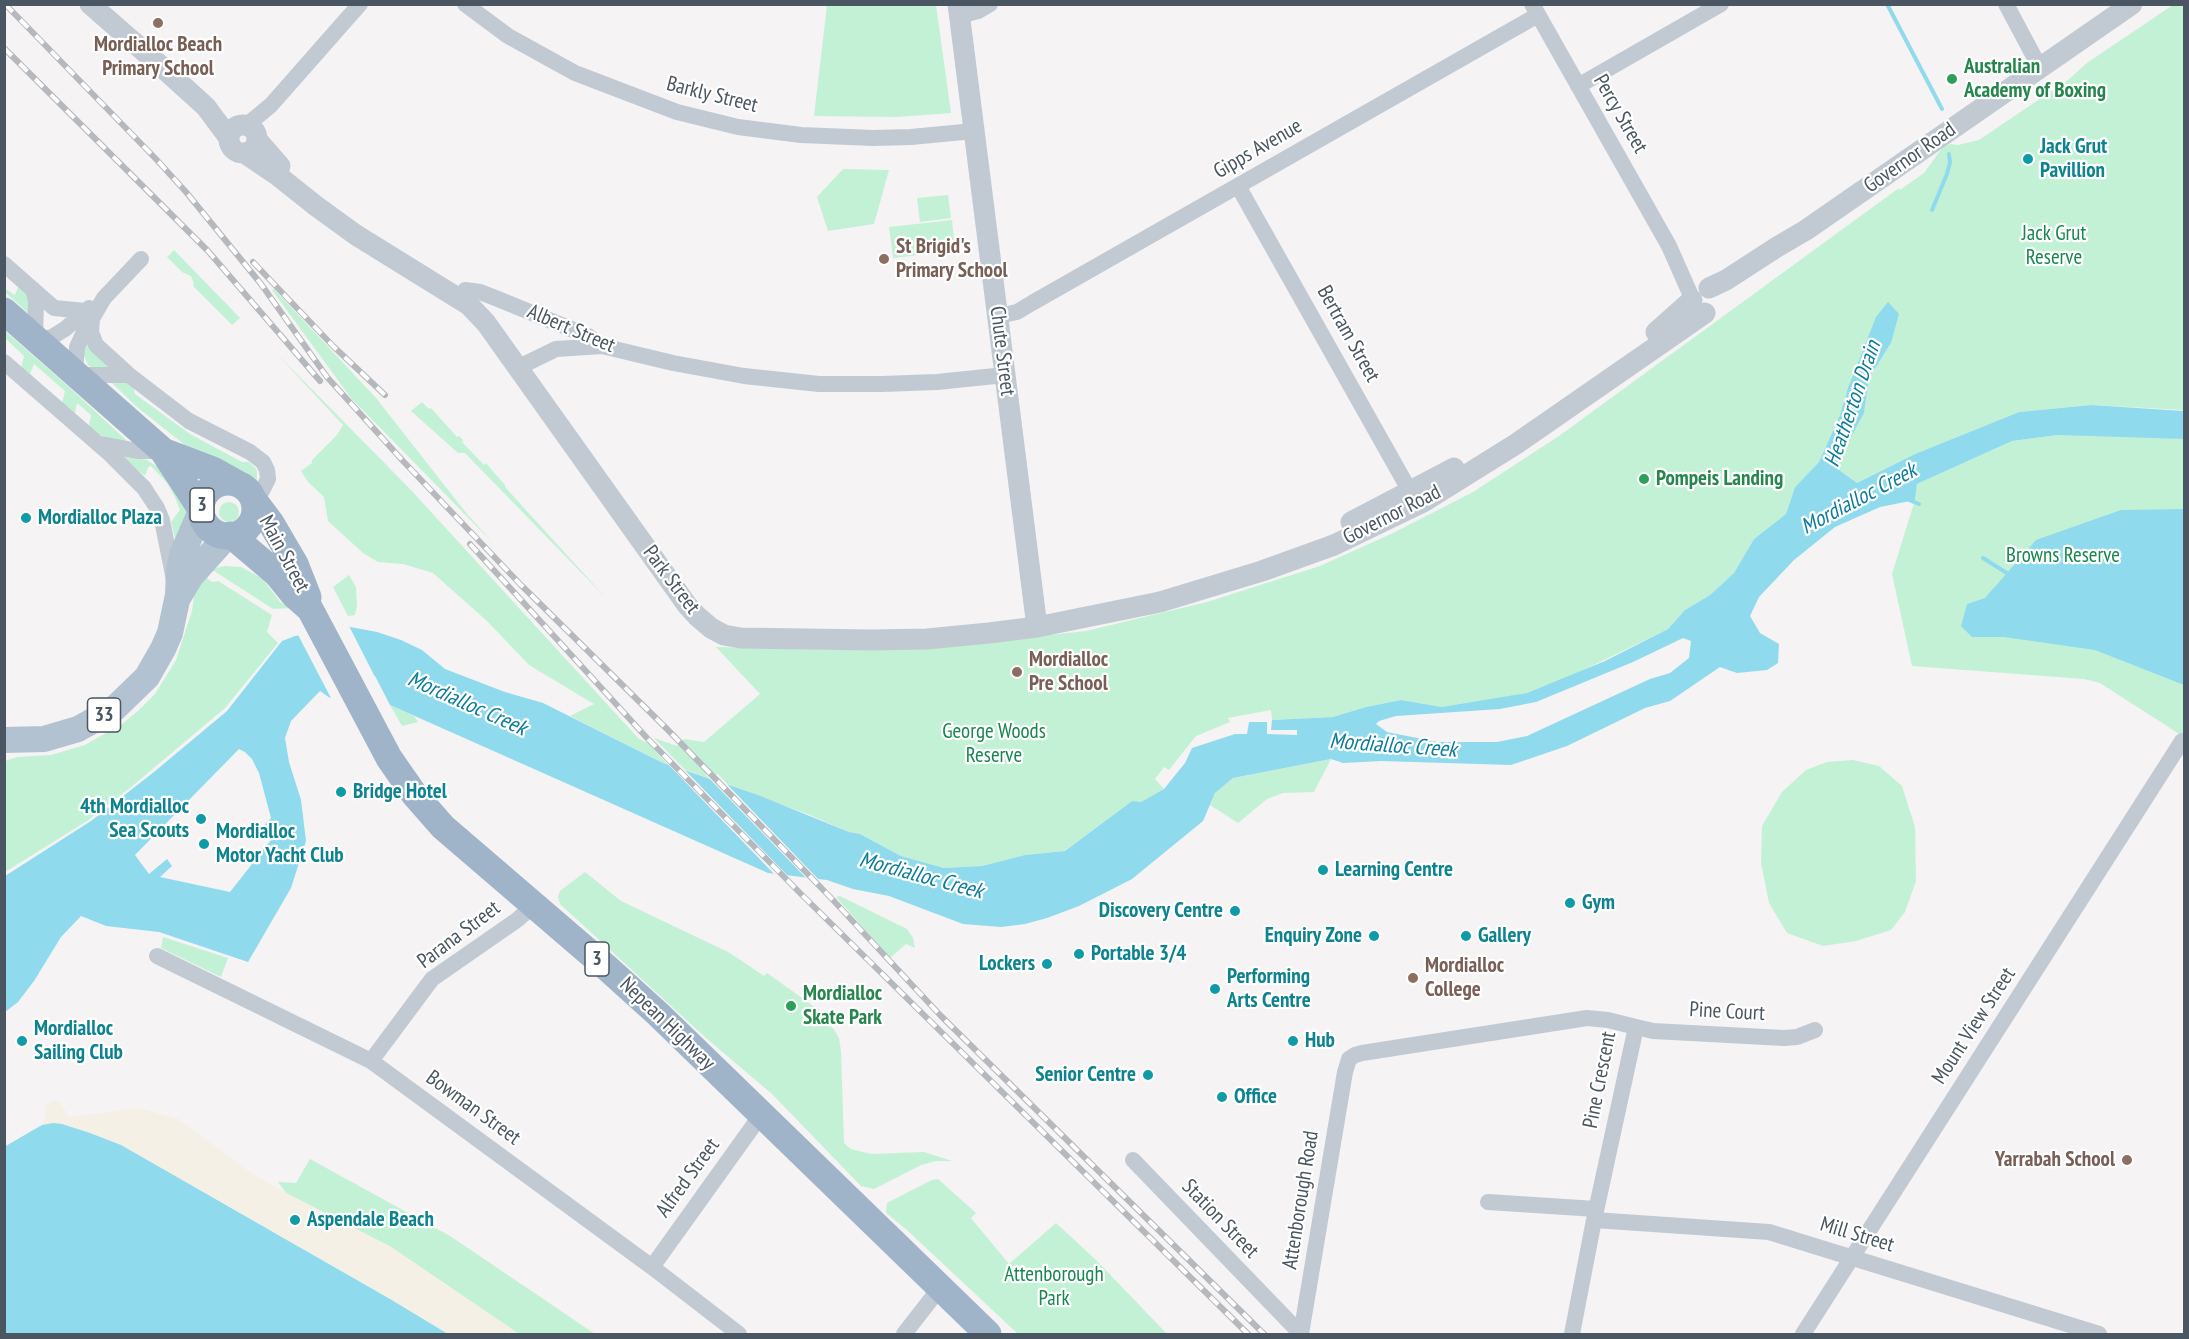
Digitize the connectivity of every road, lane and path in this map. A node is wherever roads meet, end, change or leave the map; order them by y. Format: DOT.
graph roads {
  1 [pos="90,4"];
  2 [pos="360,4"];
  3 [pos="465,4"];
  4 [pos="990,4"];
  5 [pos="1721,4"];
  6 [pos="2006,4"];
  7 [pos="2132,4"];
  8 [pos="959,10"];
  9 [pos="1535,10"];
  10 [pos="2040,68"];
  11 [pos="1578,86"];
  12 [pos="974,131"];
  13 [pos="246,136"];
  14 [pos="1238,186"];
  15 [pos="141,259"];
  16 [pos="4,264"];
  17 [pos="33,289"];
  18 [pos="462,293"];
  19 [pos="1703,298"];
  20 [pos="4,311"];
  21 [pos="88,315"];
  22 [pos="998,316"];
  23 [pos="37,340"];
  24 [pos="602,346"];
  25 [pos="4,362"];
  26 [pos="523,364"];
  27 [pos="76,374"];
  28 [pos="129,375"];
  29 [pos="1005,375"];
  30 [pos="97,443"];
  31 [pos="163,451"];
  32 [pos="248,493"];
  33 [pos="1414,498"];
  34 [pos="201,510"];
  35 [pos="229,535"];
  36 [pos="178,597"];
  37 [pos="314,617"];
  38 [pos="1036,620"];
  39 [pos="6,741"];
  40 [pos="2182,741"];
  41 [pos="534,906"];
  42 [pos="157,956"];
  43 [pos="1636,1027"];
  44 [pos="1815,1030"];
  45 [pos="371,1061"];
  46 [pos="1345,1072"];
  47 [pos="761,1115"];
  48 [pos="1132,1160"];
  49 [pos="1488,1202"];
  50 [pos="1595,1214"];
  51 [pos="1852,1257"];
  52 [pos="652,1267"];
  53 [pos="939,1289"];
  54 [pos="2058,1329"];
  55 [pos="740,1335"];
  56 [pos="904,1335"];
  57 [pos="988,1335"];
  58 [pos="1301,1335"];
  59 [pos="1572,1335"];
  60 [pos="1803,1335"];
  61 [pos="2099,1335"];
  1 -- 13 [label="street, Albert Street"];
  2 -- 13 [label="street"];
  3 -- 12 [label="street, Barkly Street"];
  4 -- 8 [label="street"];
  5 -- 11 [label="street"];
  6 -- 10 [label="street"];
  7 -- 10 [label="street, Governor Road"];
  8 -- 12 [label="street, Chute Street"];
  9 -- 11 [label="street, Percy Street"];
  9 -- 14 [label="street, Gipps Avenue"];
  10 -- 19 [label="street, Governor Road"];
  11 -- 19 [label="street, Percy Street"];
  12 -- 22 [label="street, Chute Street"];
  13 -- 18 [label="street, Albert Street"];
  14 -- 22 [label="street, Gipps Avenue"];
  14 -- 33 [label="street, Bertram Street"];
  15 -- 21 [label="street"];
  16 -- 17 [label="street"];
  17 -- 21 [label="street"];
  17 -- 23 [label="street"];
  18 -- 24 [label="street, Albert Street"];
  18 -- 26 [label="street, Park Street"];
  19 -- 33 [label="street, Governor Road"];
  20 -- 23 [label="highway, Main Street / 3"];
  21 -- 23 [label="street"];
  21 -- 27 [label="street"];
  21 -- 28 [label="street, Main Street"];
  22 -- 29 [label="street, Chute Street"];
  23 -- 27 [label="highway, Main Street / 3"];
  24 -- 26 [label="street"];
  24 -- 29 [label="street, Albert Street"];
  25 -- 30 [label="street"];
  26 -- 38 [label="street, Park Street"];
  27 -- 28 [label="street"];
  27 -- 31 [label="highway, Main Street / 3"];
  28 -- 32 [label="street, Main Street"];
  29 -- 38 [label="street, Chute Street"];
  30 -- 31 [label="street, Main Street"];
  30 -- 36 [label="street"];
  31 -- 32 [label="highway, Main Street / 3"];
  31 -- 34 [label="highway, Main Street / 3"];
  32 -- 34 [label="highway, 3"];
  32 -- 35 [label="highway, 3"];
  32 -- 37 [label="highway, Main Street / 3"];
  33 -- 38 [label="street, Governor Road"];
  34 -- 35 [label="highway, 3"];
  34 -- 36 [label="main road, 33"];
  35 -- 36 [label="main road, 33"];
  35 -- 37 [label="highway, Main Street / 3"];
  36 -- 39 [label="main road, 33"];
  37 -- 41 [label="highway, Nepean Highway / 3"];
  40 -- 51 [label="street, Mount View Street"];
  41 -- 45 [label="street, Parana Street"];
  41 -- 47 [label="highway, Nepean Highway / 3"];
  42 -- 45 [label="street, Bowman Street"];
  43 -- 44 [label="street, Pine Court"];
  43 -- 46 [label="street, Pine Crescent"];
  43 -- 50 [label="street, Pine Crescent"];
  45 -- 52 [label="street, Bowman Street"];
  46 -- 58 [label="street, Attenborough Road"];
  47 -- 52 [label="street, Alfred Street"];
  47 -- 53 [label="highway, Nepean Highway / 3"];
  48 -- 58 [label="street, Station Street"];
  49 -- 50 [label="street, Mill Street"];
  50 -- 51 [label="street, Mill Street"];
  50 -- 59 [label="street, Pine Crescent"];
  51 -- 54 [label="street, Mill Street"];
  51 -- 60 [label="street, Mount View Street"];
  52 -- 55 [label="street, Bowman Street"];
  53 -- 56 [label="street"];
  53 -- 57 [label="highway, Nepean Highway / 3"];
  54 -- 61 [label="street, Mill Street"];
}
